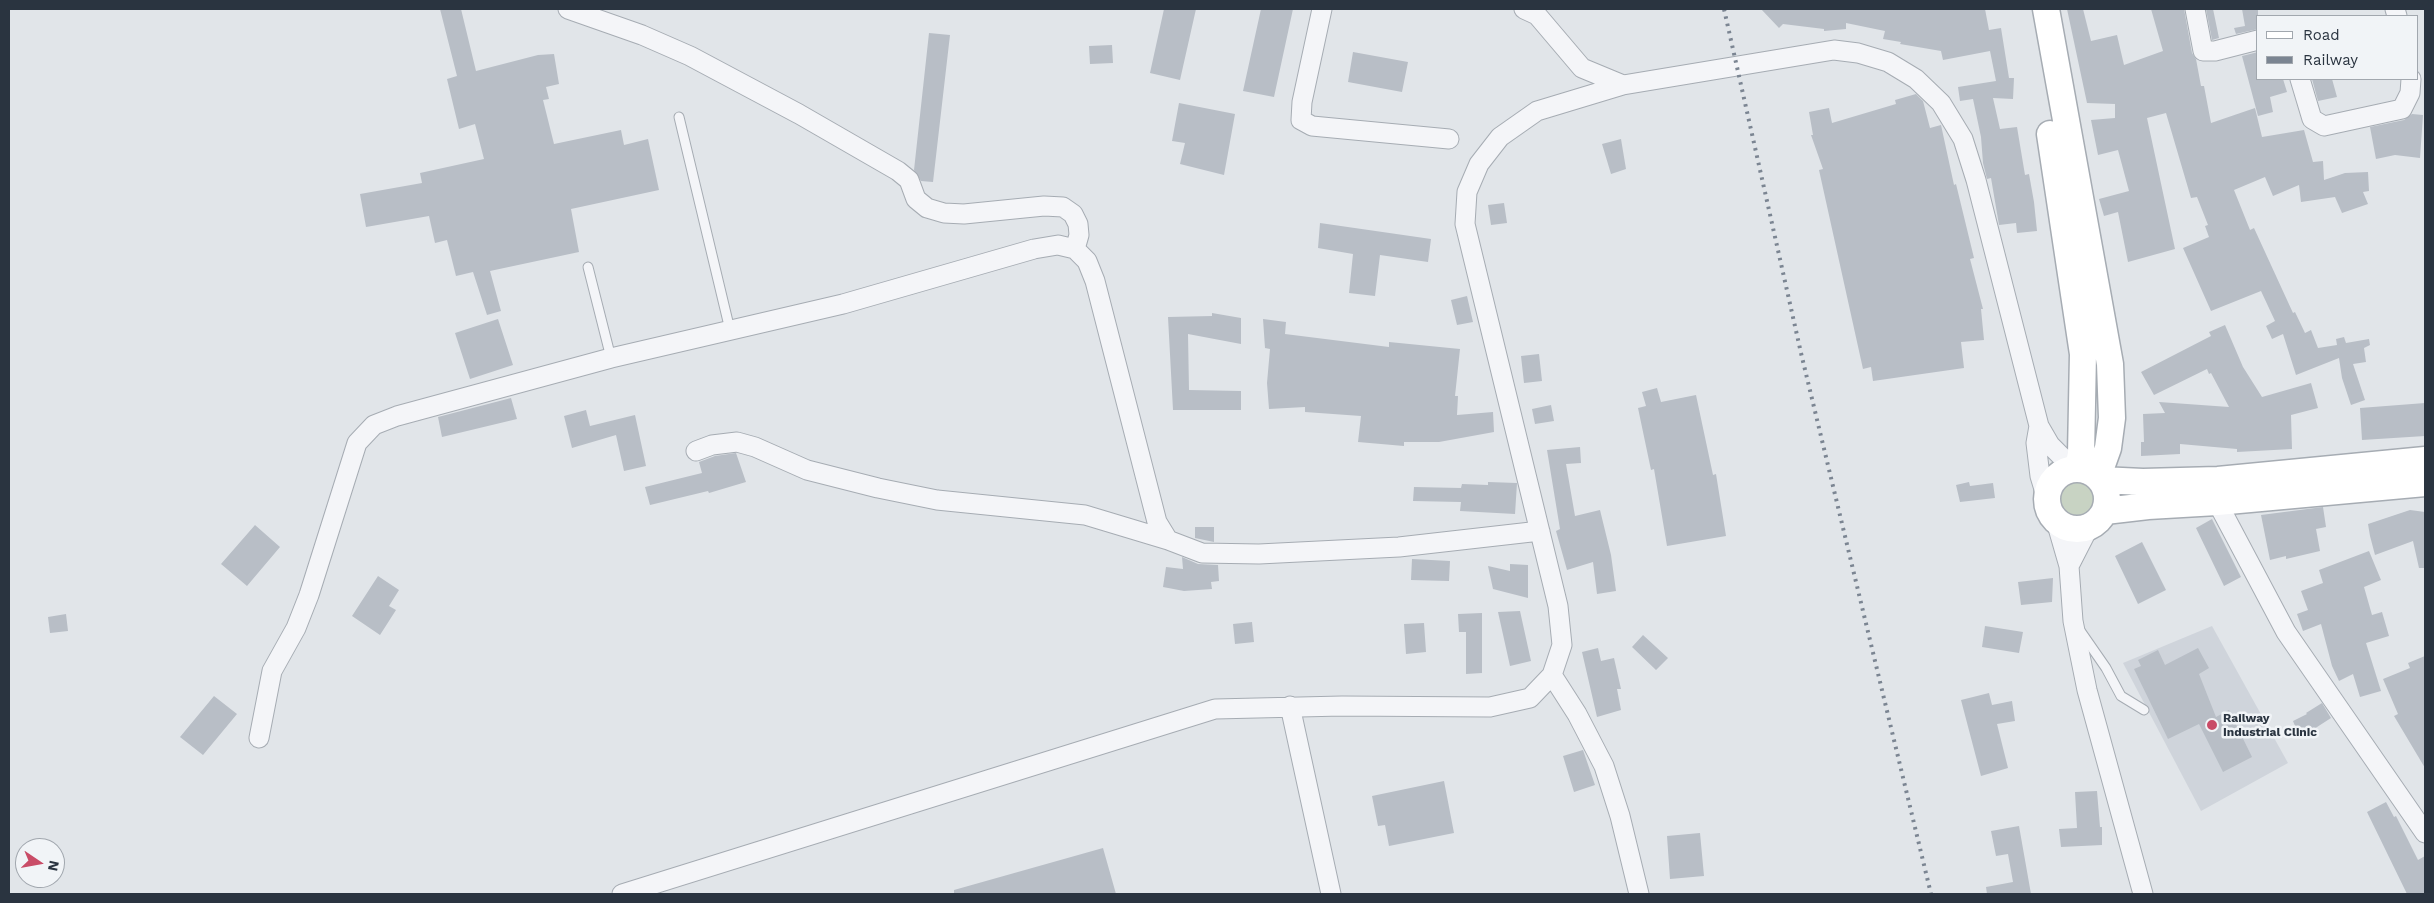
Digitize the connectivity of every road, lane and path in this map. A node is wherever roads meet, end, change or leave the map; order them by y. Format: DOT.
graph roads {
  1 [pos="568,9"];
  2 [pos="1322,9"];
  3 [pos="1524,9"];
  4 [pos="2028,9"];
  5 [pos="2046,9"];
  6 [pos="2195,9"];
  7 [pos="2256,41"];
  8 [pos="2300,80"];
  9 [pos="2411,80"];
  10 [pos="1623,85"];
  11 [pos="679,117"];
  12 [pos="1449,139"];
  13 [pos="1075,249"];
  14 [pos="588,267"];
  15 [pos="730,330"];
  16 [pos="611,358"];
  17 [pos="2039,426"];
  18 [pos="696,451"];
  19 [pos="2425,460"];
  20 [pos="2088,473"];
  21 [pos="2425,483"];
  22 [pos="2217,502"];
  23 [pos="2052,510"];
  24 [pos="2097,519"];
  25 [pos="1540,531"];
  26 [pos="1168,540"];
  27 [pos="2069,566"];
  28 [pos="2073,622"];
  29 [pos="1552,675"];
  30 [pos="1290,706"];
  31 [pos="2144,710"];
  32 [pos="259,738"];
  33 [pos="2425,833"];
  34 [pos="622,894"];
  35 [pos="1331,894"];
  36 [pos="1639,894"];
  37 [pos="2144,894"];
  1 -- 13 [label="street"];
  2 -- 12 [label="street"];
  3 -- 10 [label="street"];
  4 -- 20 [label="street"];
  5 -- 20 [label="street"];
  6 -- 7 [label="street"];
  8 -- 9 [label="street"];
  10 -- 17 [label="street"];
  10 -- 25 [label="street"];
  11 -- 15 [label="lane"];
  13 -- 15 [label="street"];
  13 -- 26 [label="street"];
  14 -- 16 [label="lane"];
  15 -- 16 [label="street"];
  16 -- 32 [label="street"];
  17 -- 20 [label="street"];
  17 -- 23 [label="street"];
  18 -- 26 [label="street"];
  19 -- 20 [label="street"];
  20 -- 23 [label="street"];
  20 -- 24 [label="street"];
  21 -- 22 [label="street"];
  22 -- 24 [label="street"];
  22 -- 33 [label="street"];
  23 -- 24 [label="street"];
  23 -- 27 [label="street"];
  24 -- 27 [label="street"];
  25 -- 26 [label="street"];
  25 -- 29 [label="street"];
  27 -- 28 [label="street"];
  28 -- 31 [label="lane"];
  28 -- 37 [label="street"];
  29 -- 30 [label="street"];
  29 -- 36 [label="street"];
  30 -- 34 [label="street"];
  30 -- 35 [label="street"];
}
